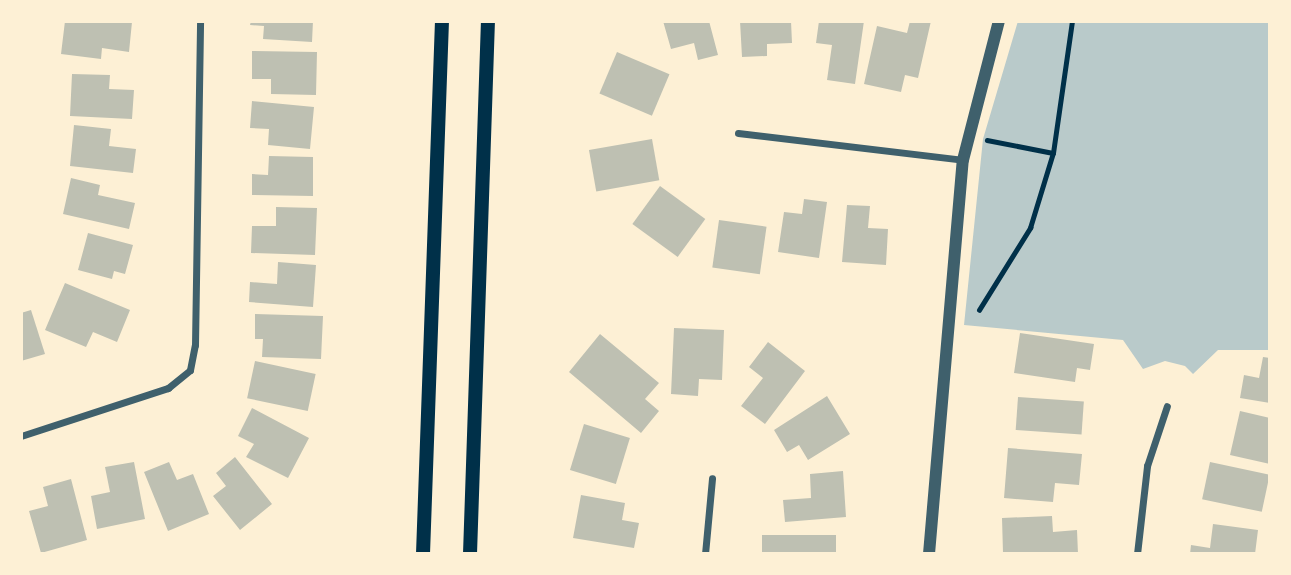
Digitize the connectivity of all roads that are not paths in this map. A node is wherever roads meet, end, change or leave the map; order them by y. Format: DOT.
graph roads {
  1 [pos="200,21"];
  2 [pos="442,21"];
  3 [pos="488,21"];
  4 [pos="999,21"];
  5 [pos="738,133"];
  6 [pos="962,160"];
  7 [pos="1167,406"];
  8 [pos="21,436"];
  9 [pos="712,478"];
  10 [pos="423,554"];
  11 [pos="470,554"];
  12 [pos="705,554"];
  13 [pos="929,554"];
  14 [pos="1138,554"];
  1 -- 8 [label="street"];
  2 -- 10 [label="main road"];
  3 -- 11 [label="main road"];
  4 -- 6 [label="street"];
  5 -- 6 [label="street"];
  6 -- 13 [label="street"];
  7 -- 14 [label="street"];
  9 -- 12 [label="street"];
}
